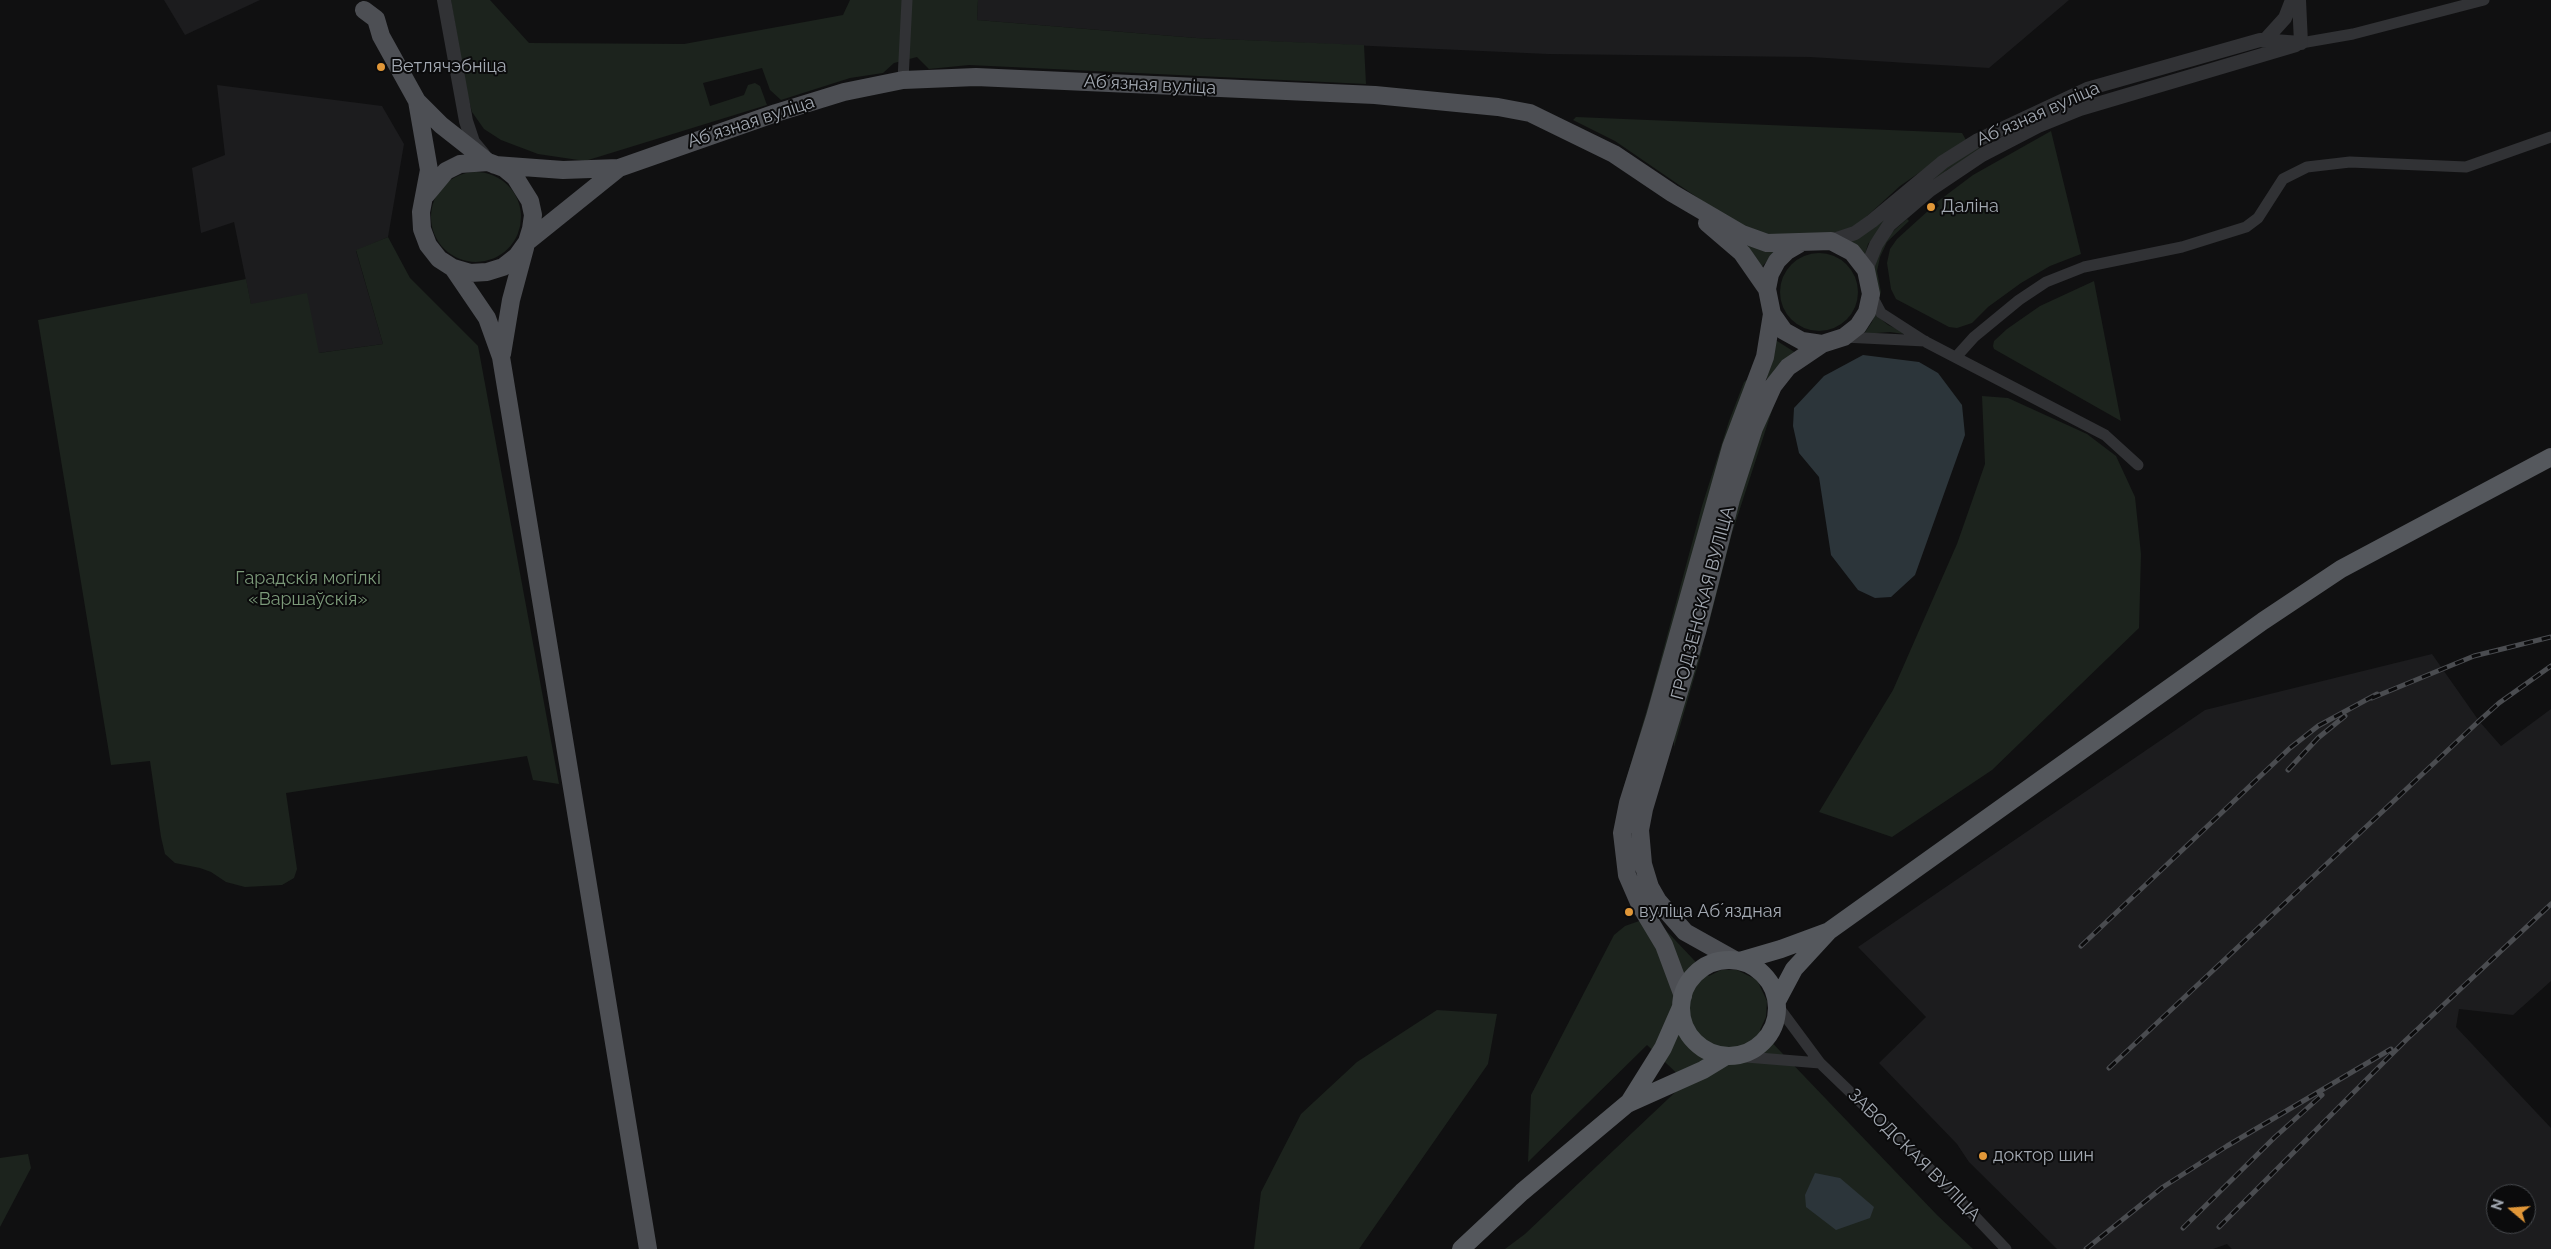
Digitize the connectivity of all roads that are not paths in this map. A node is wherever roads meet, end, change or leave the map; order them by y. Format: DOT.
graph roads {
  1 [pos="444,0"];
  2 [pos="907,0"];
  3 [pos="2292,0"];
  4 [pos="2299,0"];
  5 [pos="2484,0"];
  6 [pos="361,5"];
  7 [pos="2266,39"];
  8 [pos="2301,43"];
  9 [pos="458,78"];
  10 [pos="903,80"];
  11 [pos="417,101"];
  12 [pos="441,125"];
  13 [pos="2551,137"];
  14 [pos="492,164"];
  15 [pos="619,168"];
  16 [pos="1672,193"];
  17 [pos="426,195"];
  18 [pos="527,242"];
  19 [pos="1831,242"];
  20 [pos="1799,244"];
  21 [pos="453,268"];
  22 [pos="1866,270"];
  23 [pos="1767,289"];
  24 [pos="1871,294"];
  25 [pos="1772,314"];
  26 [pos="1844,338"];
  27 [pos="1926,342"];
  28 [pos="1822,344"];
  29 [pos="502,357"];
  30 [pos="1956,357"];
  31 [pos="2551,457"];
  32 [pos="2138,465"];
  33 [pos="1830,931"];
  34 [pos="1738,960"];
  35 [pos="1682,1001"];
  36 [pos="1777,1003"];
  37 [pos="1730,1056"];
  38 [pos="1820,1063"];
  39 [pos="1628,1104"];
  40 [pos="648,1249"];
  41 [pos="1461,1249"];
  42 [pos="2006,1249"];
  1 -- 9 [label="street"];
  2 -- 10 [label="street"];
  3 -- 7 [label="street"];
  4 -- 8 [label="street"];
  5 -- 8 [label="street, Абʼязная вуліца"];
  6 -- 11 [label="main road"];
  7 -- 8 [label="street, Абʼязная вуліца"];
  7 -- 19 [label="street, Абʼязная вуліца"];
  8 -- 22 [label="street, Абʼязная вуліца"];
  9 -- 12 [label="street"];
  9 -- 14 [label="street"];
  10 -- 15 [label="main road, Абʼязная вуліца"];
  10 -- 16 [label="main road, Абʼязная вуліца"];
  11 -- 12 [label="main road"];
  11 -- 17 [label="main road"];
  12 -- 14 [label="main road"];
  13 -- 30 [label="street"];
  14 -- 15 [label="main road, Абʼязная вуліца"];
  14 -- 17 [label="main road"];
  14 -- 18 [label="main road"];
  15 -- 18 [label="main road, Абʼязная вуліца"];
  16 -- 20 [label="main road, Абʼязная вуліца"];
  16 -- 23 [label="main road, Абʼязная вуліца"];
  17 -- 21 [label="main road"];
  18 -- 21 [label="main road"];
  18 -- 29 [label="main road"];
  19 -- 20 [label="main road, Абʼязная вуліца"];
  19 -- 22 [label="main road, Абʼязная вуліца"];
  20 -- 23 [label="main road, Абʼязная вуліца"];
  21 -- 29 [label="main road"];
  22 -- 24 [label="main road, Абʼязная вуліца"];
  23 -- 25 [label="main road, Абʼязная вуліца"];
  24 -- 26 [label="main road"];
  24 -- 27 [label="street"];
  25 -- 28 [label="main road, Абʼязная вуліца"];
  25 -- 35 [label="main road, ГРОДЗЕНСКАЯ ВУЛІЦА"];
  26 -- 27 [label="street"];
  26 -- 28 [label="main road, Абʼязная вуліца"];
  27 -- 30 [label="street"];
  28 -- 34 [label="main road, ГРОДЗЕНСКАЯ ВУЛІЦА"];
  29 -- 40 [label="main road"];
  30 -- 32 [label="street"];
  31 -- 33 [label="highway"];
  33 -- 34 [label="highway"];
  33 -- 36 [label="highway"];
  34 -- 35 [label="highway"];
  34 -- 36 [label="highway"];
  35 -- 37 [label="highway"];
  35 -- 39 [label="highway"];
  36 -- 37 [label="highway"];
  36 -- 38 [label="street, ЗАВОДСКАЯ ВУЛІЦА"];
  37 -- 38 [label="street"];
  37 -- 39 [label="highway"];
  38 -- 42 [label="street, ЗАВОДСКАЯ ВУЛІЦА"];
  39 -- 41 [label="highway"];
}
